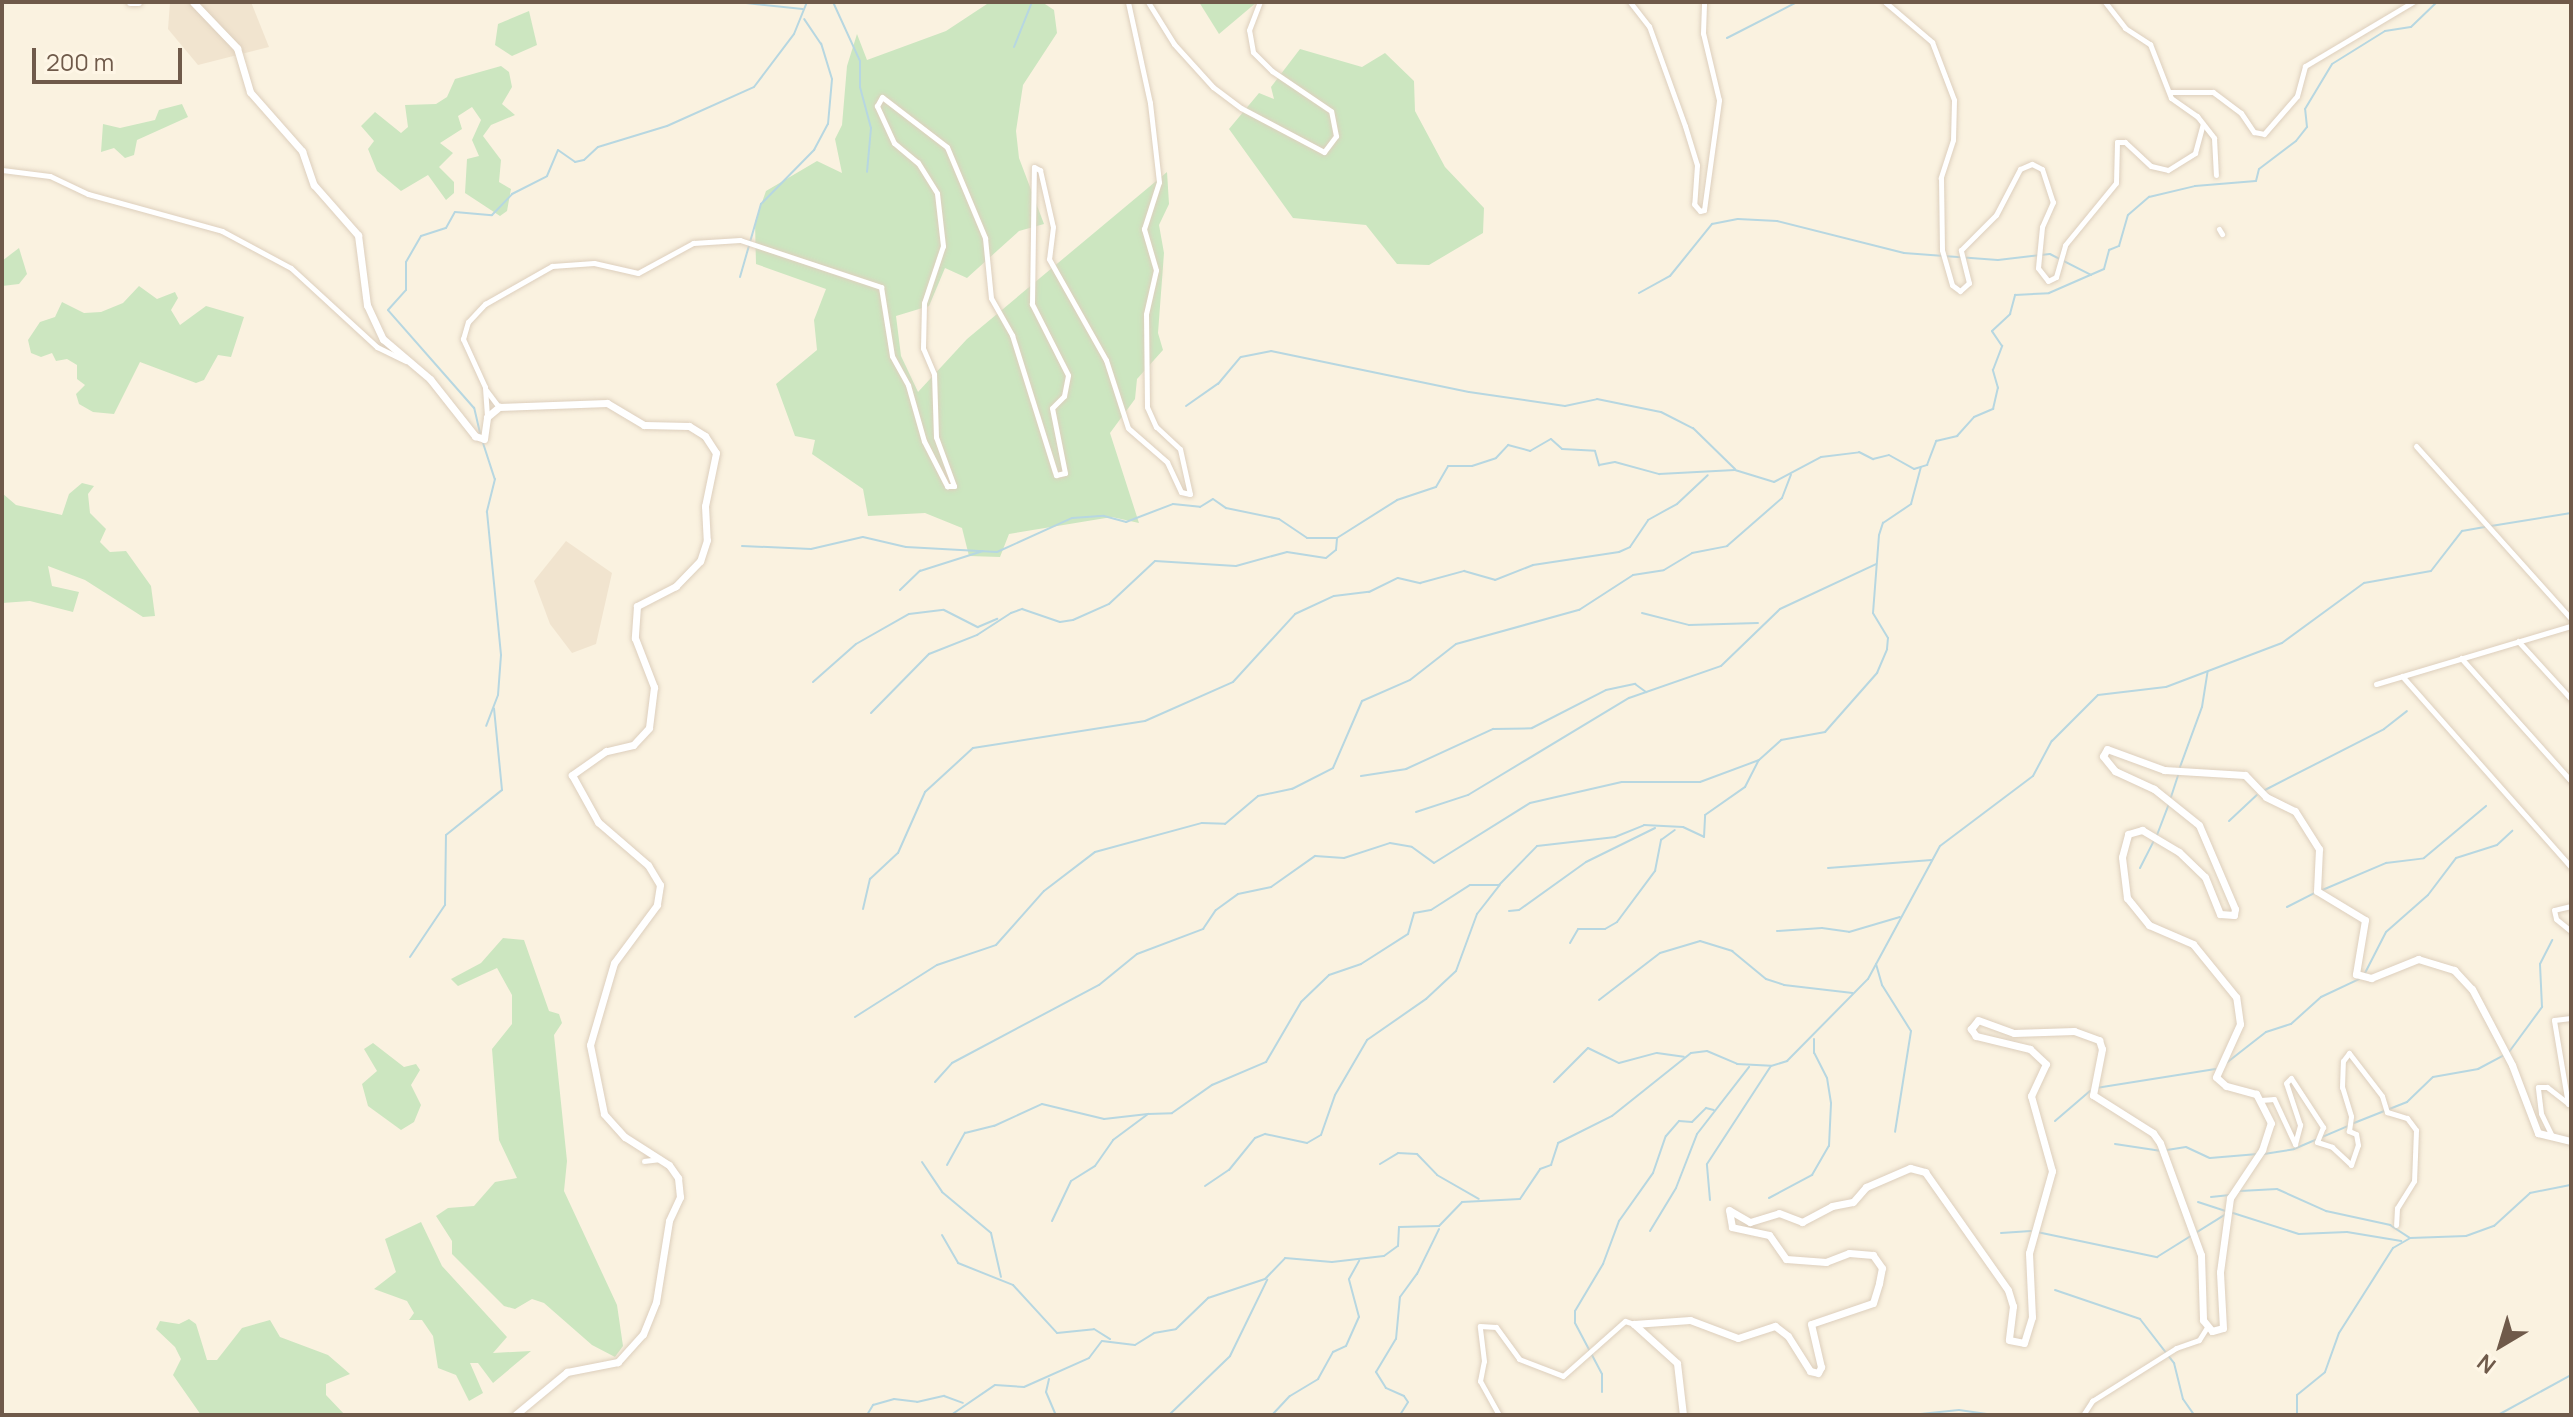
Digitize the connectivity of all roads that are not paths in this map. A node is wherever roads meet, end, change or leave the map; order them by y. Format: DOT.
graph roads {
  1 [pos="130,2"];
  2 [pos="138,2"];
  3 [pos="193,2"];
  4 [pos="1128,2"];
  5 [pos="1148,2"];
  6 [pos="1260,2"];
  7 [pos="1630,2"];
  8 [pos="1704,2"];
  9 [pos="1885,2"];
  10 [pos="2105,2"];
  11 [pos="2413,2"];
  12 [pos="2170,92"];
  13 [pos="2203,124"];
  14 [pos="2,170"];
  15 [pos="2216,175"];
  16 [pos="406,361"];
  17 [pos="486,390"];
  18 [pos="499,407"];
  19 [pos="487,417"];
  20 [pos="2416,446"];
  21 [pos="2571,619"];
  22 [pos="2571,626"];
  23 [pos="2518,641"];
  24 [pos="2461,658"];
  25 [pos="2402,676"];
  26 [pos="2376,684"];
  27 [pos="2571,699"];
  28 [pos="2571,781"];
  29 [pos="2571,867"];
  30 [pos="2571,906"];
  31 [pos="2571,931"];
  32 [pos="2571,1018"];
  33 [pos="2261,1100"];
  34 [pos="2570,1105"];
  35 [pos="2552,1136"];
  36 [pos="2571,1141"];
  37 [pos="661,1159"];
  38 [pos="644,1161"];
  39 [pos="2396,1225"];
  40 [pos="1634,1324"];
  41 [pos="2207,1327"];
  42 [pos="515,1415"];
  43 [pos="1499,1415"];
  44 [pos="1683,1415"];
  45 [pos="2083,1415"];
  1 -- 2 [label="street"];
  3 -- 16 [label="street"];
  4 -- 17 [label="street"];
  5 -- 6 [label="street"];
  7 -- 8 [label="street"];
  9 -- 13 [label="street"];
  10 -- 12 [label="street"];
  11 -- 12 [label="street"];
  12 -- 13 [label="street"];
  13 -- 15 [label="street"];
  14 -- 16 [label="street"];
  16 -- 19 [label="street"];
  17 -- 18 [label="street"];
  17 -- 19 [label="street"];
  18 -- 19 [label="street"];
  18 -- 37 [label="street"];
  20 -- 21 [label="street"];
  22 -- 23 [label="street"];
  23 -- 24 [label="street"];
  23 -- 27 [label="street"];
  24 -- 25 [label="street"];
  24 -- 28 [label="street"];
  25 -- 26 [label="street"];
  25 -- 29 [label="street"];
  30 -- 31 [label="street"];
  32 -- 34 [label="street"];
  33 -- 35 [label="street"];
  33 -- 39 [label="street"];
  33 -- 41 [label="street"];
  34 -- 35 [label="street"];
  35 -- 36 [label="street"];
  37 -- 38 [label="street"];
  37 -- 42 [label="street"];
  40 -- 41 [label="street"];
  40 -- 43 [label="street"];
  40 -- 44 [label="street"];
  41 -- 45 [label="street"];
}
